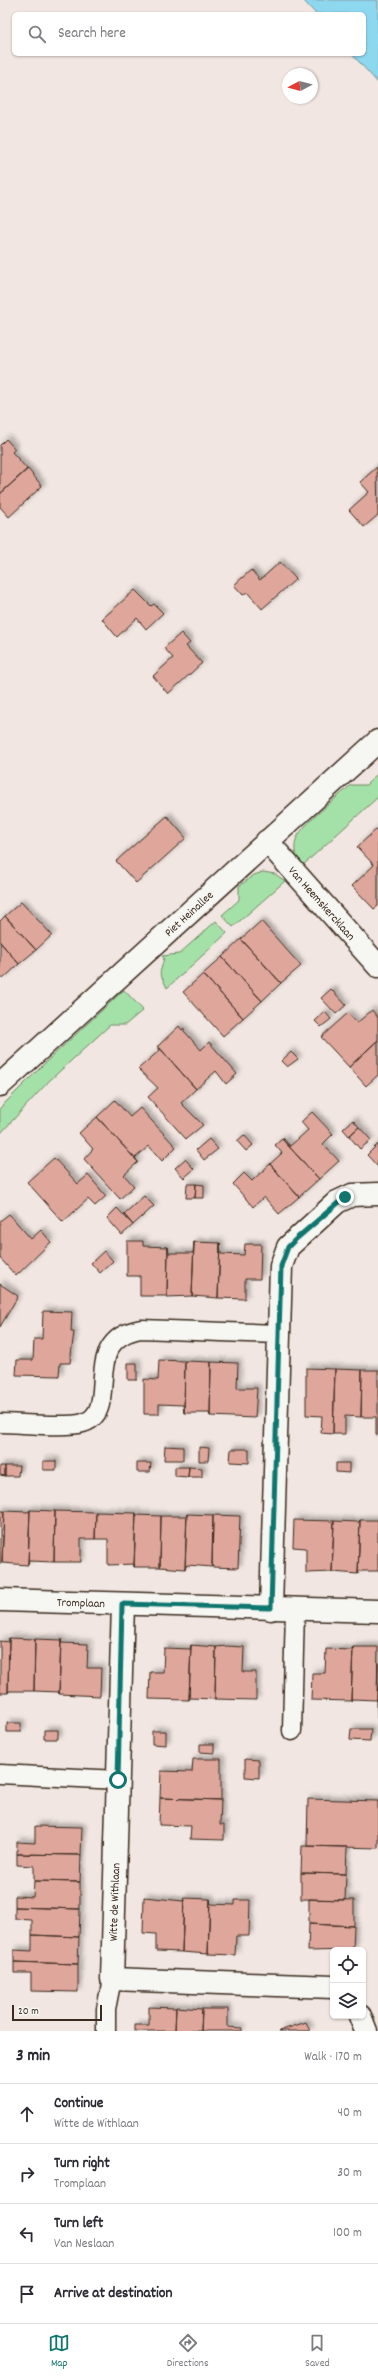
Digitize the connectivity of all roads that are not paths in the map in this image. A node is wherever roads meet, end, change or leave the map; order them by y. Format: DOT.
graph roads {
  1 [pos="378,741"];
  2 [pos="267,841"];
  3 [pos="378,966"];
  4 [pos="0,1085"];
  5 [pos="378,1194"];
  6 [pos="278,1334"];
  7 [pos="0,1423"];
  8 [pos="0,1600"];
  9 [pos="122,1604"];
  10 [pos="271,1608"];
  11 [pos="296,1609"];
  12 [pos="378,1611"];
  13 [pos="292,1731"];
  14 [pos="0,1774"];
  15 [pos="118,1780"];
  16 [pos="112,1979"];
  17 [pos="330,1987"];
  18 [pos="361,2019"];
  19 [pos="106,2031"];
  20 [pos="366,2031"];
  1 -- 2 [label="street, Piet Heinallee"];
  2 -- 3 [label="street, Van Heemskercklaan"];
  2 -- 4 [label="street, Piet Heinallee"];
  5 -- 6 [label="street"];
  6 -- 7 [label="lane"];
  6 -- 10 [label="street"];
  8 -- 9 [label="street, Tromplaan"];
  9 -- 10 [label="street, Tromplaan"];
  9 -- 15 [label="street, Witte de Withlaan"];
  10 -- 11 [label="street, Tromplaan"];
  11 -- 12 [label="street, Tromplaan"];
  11 -- 13 [label="lane"];
  14 -- 15 [label="lane"];
  15 -- 16 [label="street, Witte de Withlaan"];
  16 -- 17 [label="street"];
  16 -- 19 [label="lane"];
  18 -- 20 [label="street"];
}
